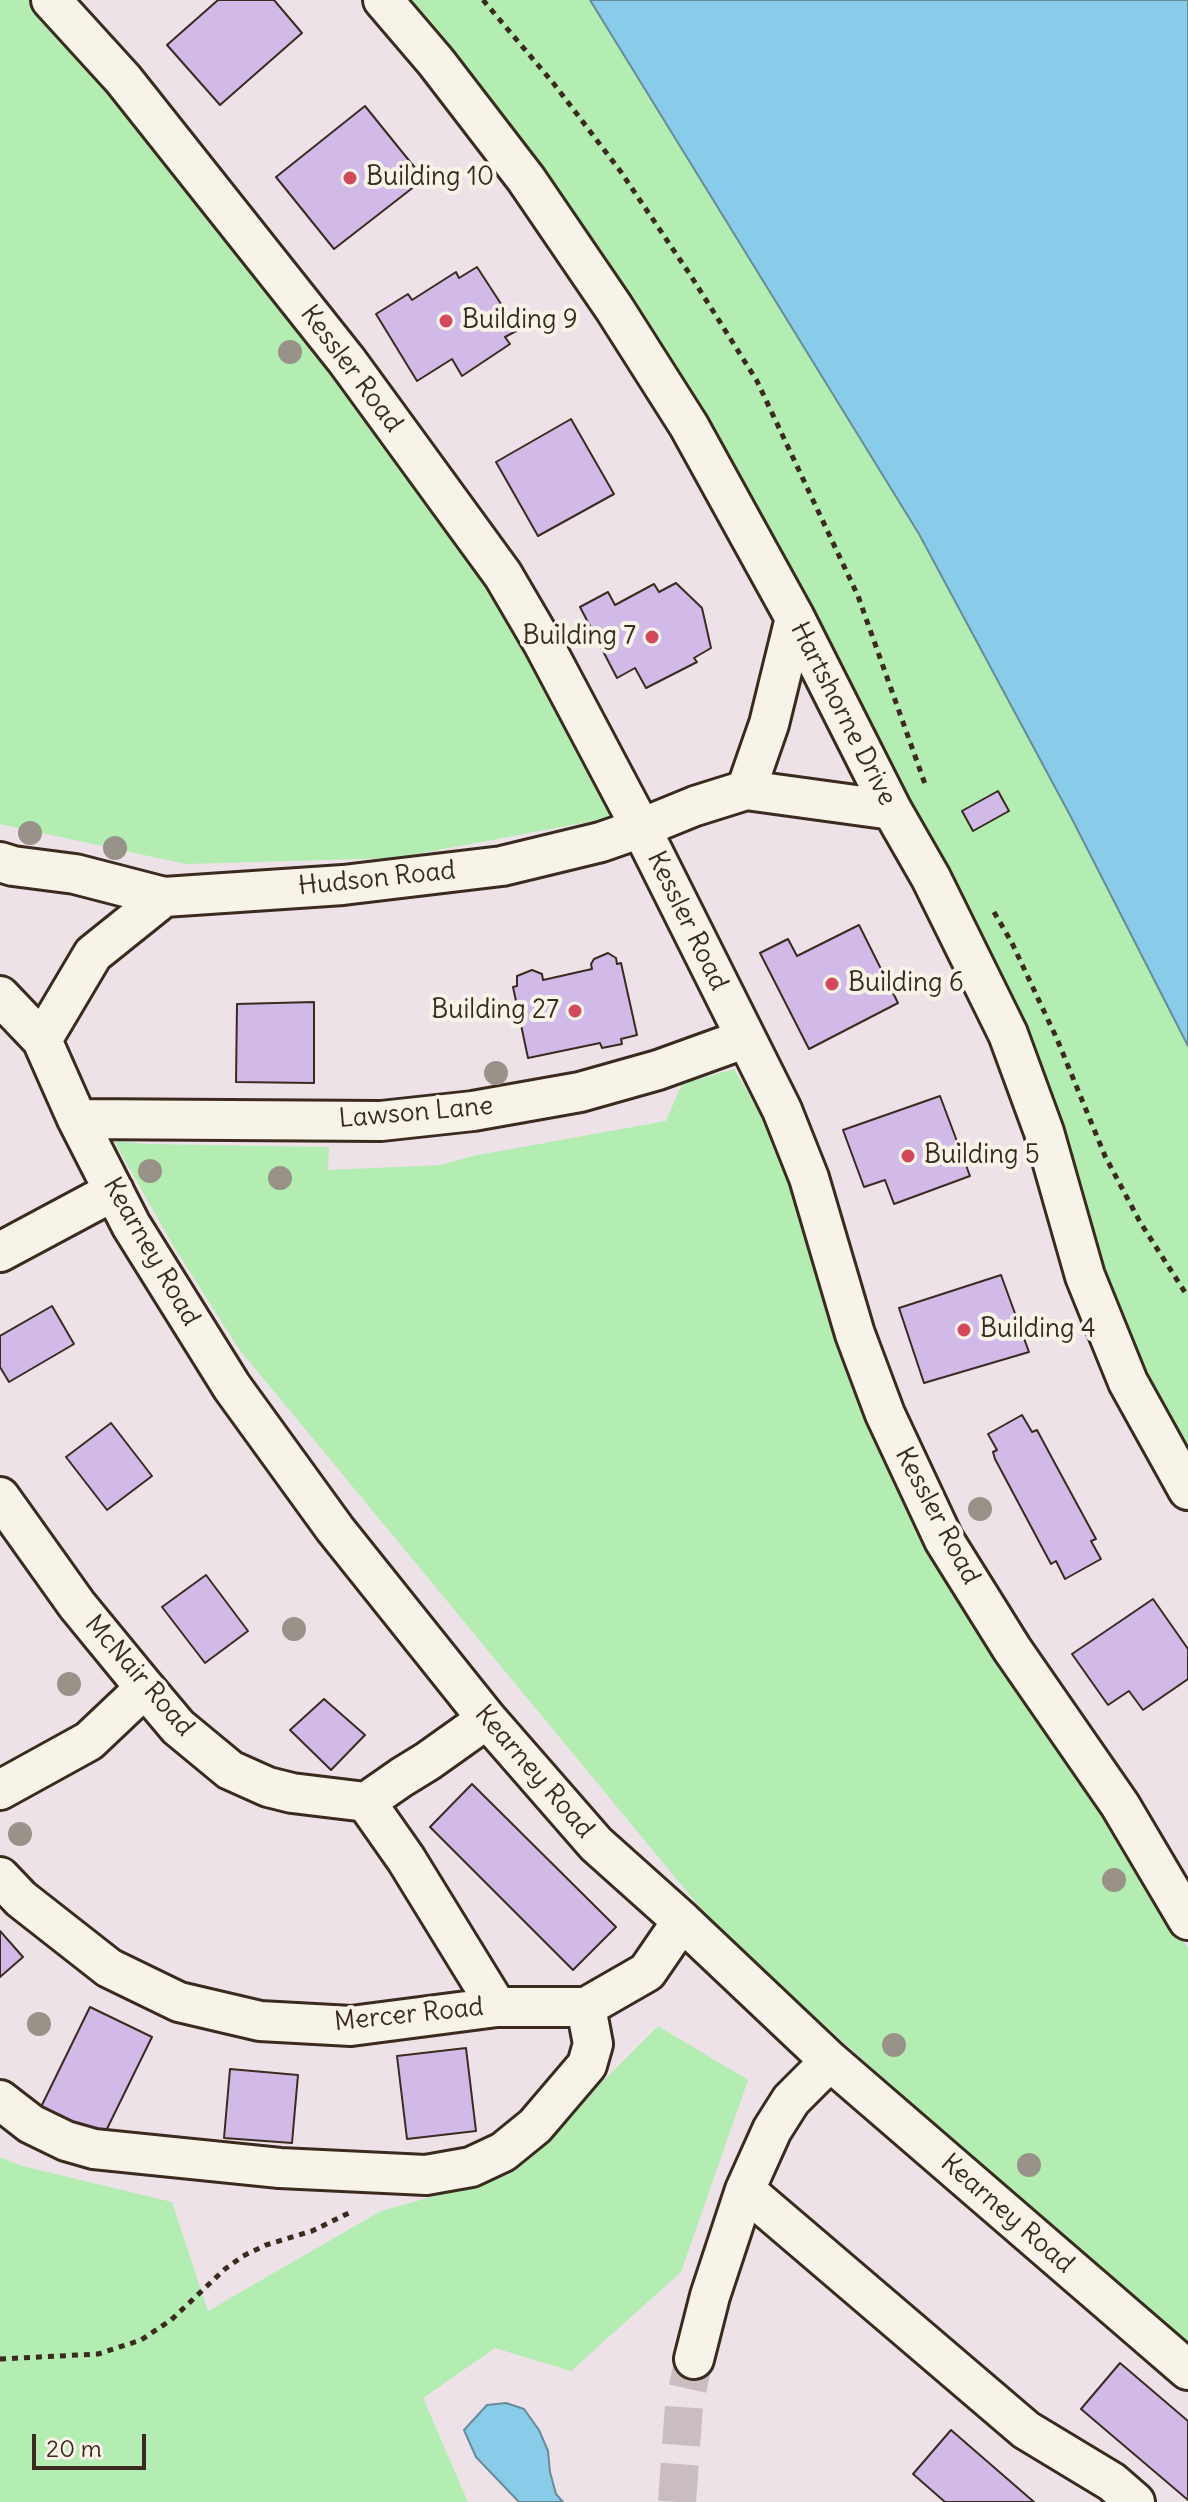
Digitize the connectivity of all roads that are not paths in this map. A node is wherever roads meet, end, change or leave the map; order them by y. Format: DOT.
graph roads {
  1 [pos="51,0"];
  2 [pos="383,0"];
  3 [pos="795,618"];
  4 [pos="746,790"];
  5 [pos="892,810"];
  6 [pos="641,828"];
  7 [pos="0,862"];
  8 [pos="164,897"];
  9 [pos="0,996"];
  10 [pos="744,1039"];
  11 [pos="42,1040"];
  12 [pos="77,1119"];
  13 [pos="114,1191"];
  14 [pos="0,1252"];
  15 [pos="1188,1490"];
  16 [pos="0,1497"];
  17 [pos="145,1688"];
  18 [pos="487,1719"];
  19 [pos="0,1790"];
  20 [pos="366,1802"];
  21 [pos="0,1877"];
  22 [pos="1188,1920"];
  23 [pos="682,1921"];
  24 [pos="497,2007"];
  25 [pos="586,2007"];
  26 [pos="830,2061"];
  27 [pos="0,2100"];
  28 [pos="745,2190"];
  29 [pos="694,2359"];
  30 [pos="1188,2370"];
  31 [pos="1135,2502"];
  1 -- 6 [label="street, Kessler Road"];
  2 -- 3 [label="street, Hartshorne Drive"];
  3 -- 4 [label="street"];
  3 -- 5 [label="street, Hartshorne Drive"];
  4 -- 5 [label="street, Hudson Road"];
  4 -- 6 [label="street, Hudson Road"];
  5 -- 15 [label="street, Hartshorne Drive"];
  6 -- 8 [label="street, Hudson Road"];
  6 -- 10 [label="street, Kessler Road"];
  7 -- 8 [label="street, Hudson Road"];
  8 -- 11 [label="street"];
  9 -- 11 [label="street, Kearney Road"];
  10 -- 12 [label="street, Lawson Lane"];
  10 -- 22 [label="street, Kessler Road"];
  11 -- 12 [label="street, Kearney Road"];
  12 -- 13 [label="street, Kearney Road"];
  13 -- 14 [label="street"];
  13 -- 18 [label="street, Kearney Road"];
  16 -- 17 [label="street, McNair Road"];
  17 -- 19 [label="street"];
  17 -- 20 [label="street, McNair Road"];
  18 -- 20 [label="street"];
  18 -- 23 [label="street, Kearney Road"];
  20 -- 24 [label="street"];
  21 -- 24 [label="street, Mercer Road"];
  23 -- 25 [label="street, Mercer Road"];
  23 -- 26 [label="street, Kearney Road"];
  24 -- 25 [label="street, Mercer Road"];
  25 -- 27 [label="street"];
  26 -- 28 [label="street"];
  26 -- 30 [label="street, Kearney Road"];
  28 -- 29 [label="street"];
  28 -- 31 [label="street"];
}
